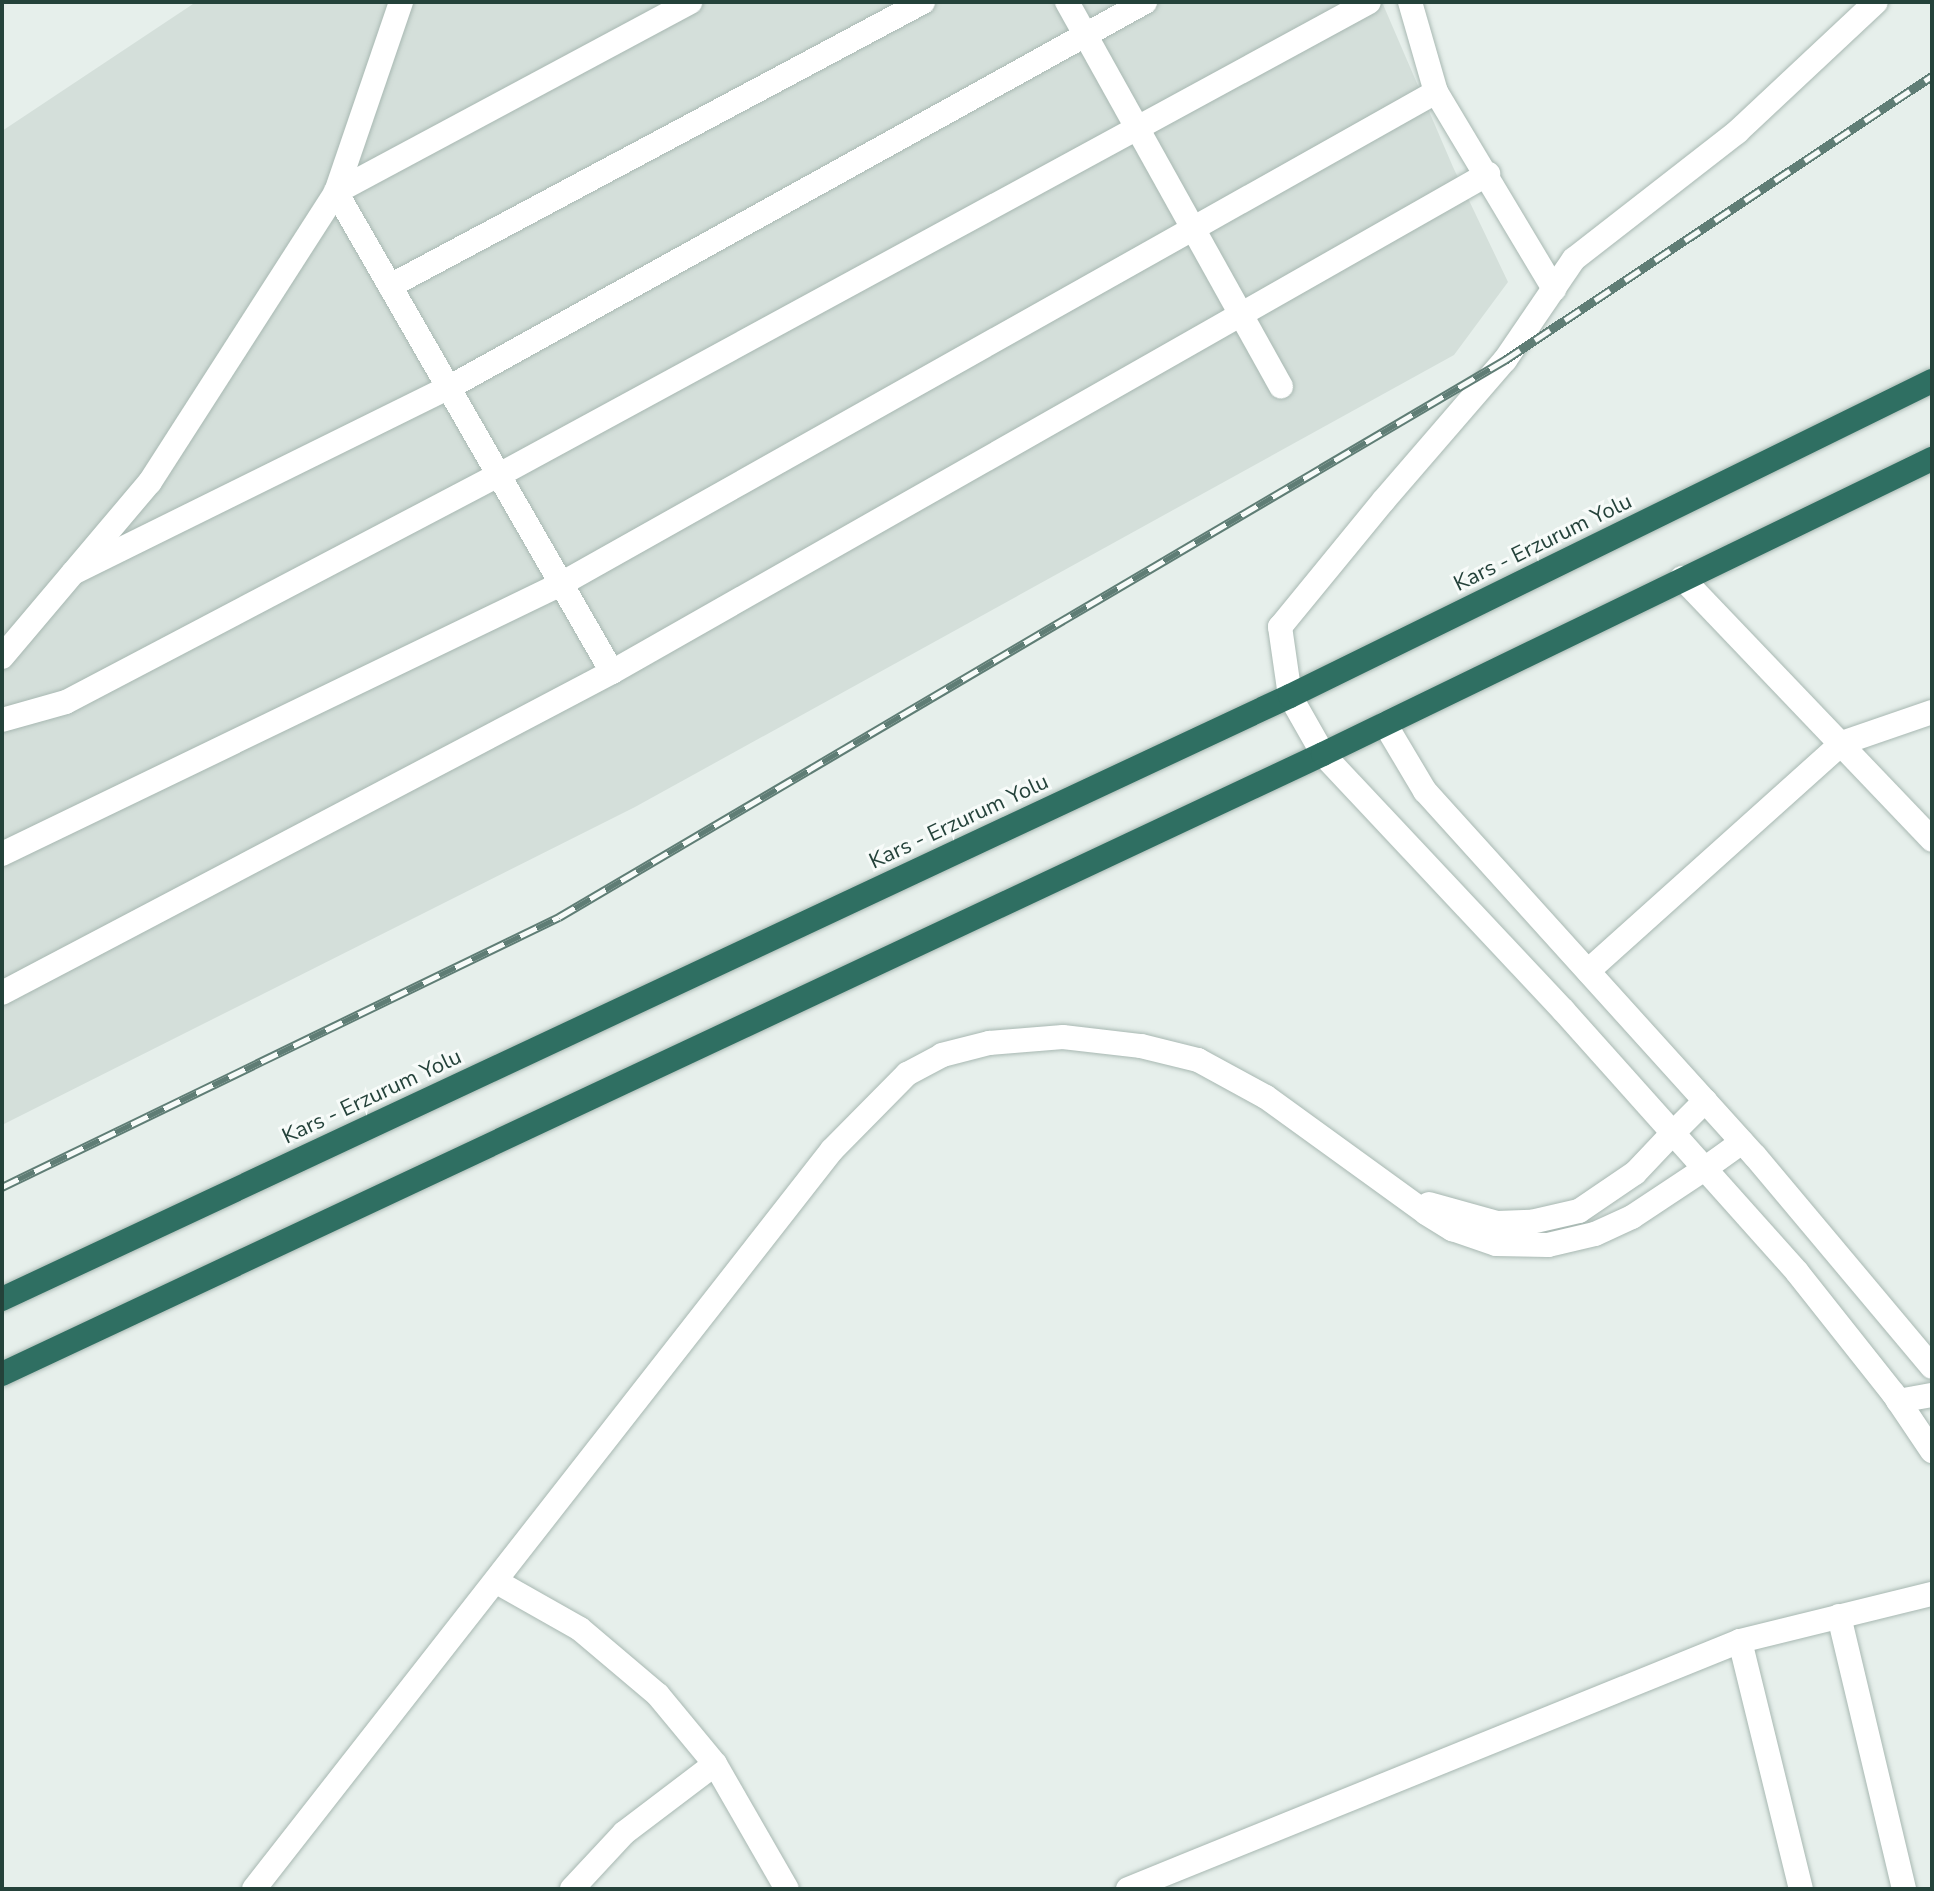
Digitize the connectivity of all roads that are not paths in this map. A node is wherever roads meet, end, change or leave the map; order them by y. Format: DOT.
graph roads {
  1 [pos="401,2"];
  2 [pos="690,2"];
  3 [pos="923,2"];
  4 [pos="1067,2"];
  5 [pos="1145,2"];
  6 [pos="1369,2"];
  7 [pos="1410,2"];
  8 [pos="1876,2"];
  9 [pos="1086,35"];
  10 [pos="1436,92"];
  11 [pos="1137,128"];
  12 [pos="1488,174"];
  13 [pos="336,192"];
  14 [pos="1193,229"];
  15 [pos="390,286"];
  16 [pos="1554,289"];
  17 [pos="1241,314"];
  18 [pos="1932,381"];
  19 [pos="1281,387"];
  20 [pos="448,388"];
  21 [pos="1932,459"];
  22 [pos="499,475"];
  23 [pos="73,573"];
  24 [pos="1682,578"];
  25 [pos="561,584"];
  26 [pos="2,657"];
  27 [pos="612,672"];
  28 [pos="1290,696"];
  29 [pos="1932,712"];
  30 [pos="2,720"];
  31 [pos="1385,724"];
  32 [pos="1842,743"];
  33 [pos="1323,754"];
  34 [pos="1932,840"];
  35 [pos="2,854"];
  36 [pos="1588,971"];
  37 [pos="2,993"];
  38 [pos="1705,1101"];
  39 [pos="1672,1134"];
  40 [pos="1742,1142"];
  41 [pos="1703,1170"];
  42 [pos="1401,1194"];
  43 [pos="2,1299"];
  44 [pos="1932,1367"];
  45 [pos="2,1374"];
  46 [pos="1932,1395"];
  47 [pos="1898,1401"];
  48 [pos="1932,1451"];
  49 [pos="497,1582"];
  50 [pos="1932,1594"];
  51 [pos="1839,1616"];
  52 [pos="1740,1641"];
  53 [pos="715,1764"];
  54 [pos="254,1889"];
  55 [pos="572,1889"];
  56 [pos="787,1889"];
  57 [pos="1128,1889"];
  58 [pos="1801,1889"];
  59 [pos="1904,1889"];
  1 -- 13 [label="street"];
  2 -- 13 [label="street"];
  3 -- 15 [label="street"];
  4 -- 9 [label="street"];
  5 -- 9 [label="street"];
  6 -- 11 [label="street"];
  7 -- 10 [label="street"];
  8 -- 16 [label="street"];
  9 -- 11 [label="street"];
  9 -- 20 [label="street"];
  10 -- 12 [label="street"];
  10 -- 14 [label="street"];
  11 -- 14 [label="street"];
  11 -- 22 [label="street"];
  12 -- 16 [label="street"];
  12 -- 17 [label="street"];
  13 -- 15 [label="street"];
  13 -- 23 [label="street"];
  14 -- 17 [label="street"];
  14 -- 25 [label="street"];
  15 -- 20 [label="street"];
  16 -- 28 [label="street"];
  17 -- 19 [label="street"];
  17 -- 27 [label="street"];
  18 -- 28 [label="highway, Kars - Erzurum Yolu"];
  20 -- 22 [label="street"];
  20 -- 23 [label="street"];
  21 -- 24 [label="highway"];
  22 -- 25 [label="street"];
  22 -- 30 [label="street"];
  23 -- 26 [label="street"];
  24 -- 31 [label="highway"];
  24 -- 32 [label="street"];
  25 -- 27 [label="street"];
  25 -- 35 [label="street"];
  27 -- 37 [label="street"];
  28 -- 33 [label="street"];
  28 -- 43 [label="highway, Kars - Erzurum Yolu"];
  29 -- 32 [label="street"];
  31 -- 33 [label="highway"];
  31 -- 36 [label="street"];
  32 -- 34 [label="street"];
  32 -- 36 [label="street"];
  33 -- 39 [label="street"];
  33 -- 45 [label="highway"];
  36 -- 38 [label="street"];
  38 -- 39 [label="street"];
  38 -- 40 [label="street"];
  39 -- 41 [label="street"];
  39 -- 42 [label="street"];
  40 -- 41 [label="street"];
  40 -- 44 [label="street"];
  41 -- 42 [label="street"];
  41 -- 47 [label="street"];
  42 -- 49 [label="street"];
  46 -- 47 [label="street"];
  47 -- 48 [label="street"];
  49 -- 53 [label="street"];
  49 -- 54 [label="street"];
  50 -- 51 [label="street"];
  51 -- 52 [label="street"];
  51 -- 59 [label="street"];
  52 -- 57 [label="street"];
  52 -- 58 [label="street"];
  53 -- 55 [label="street"];
  53 -- 56 [label="street"];
}
